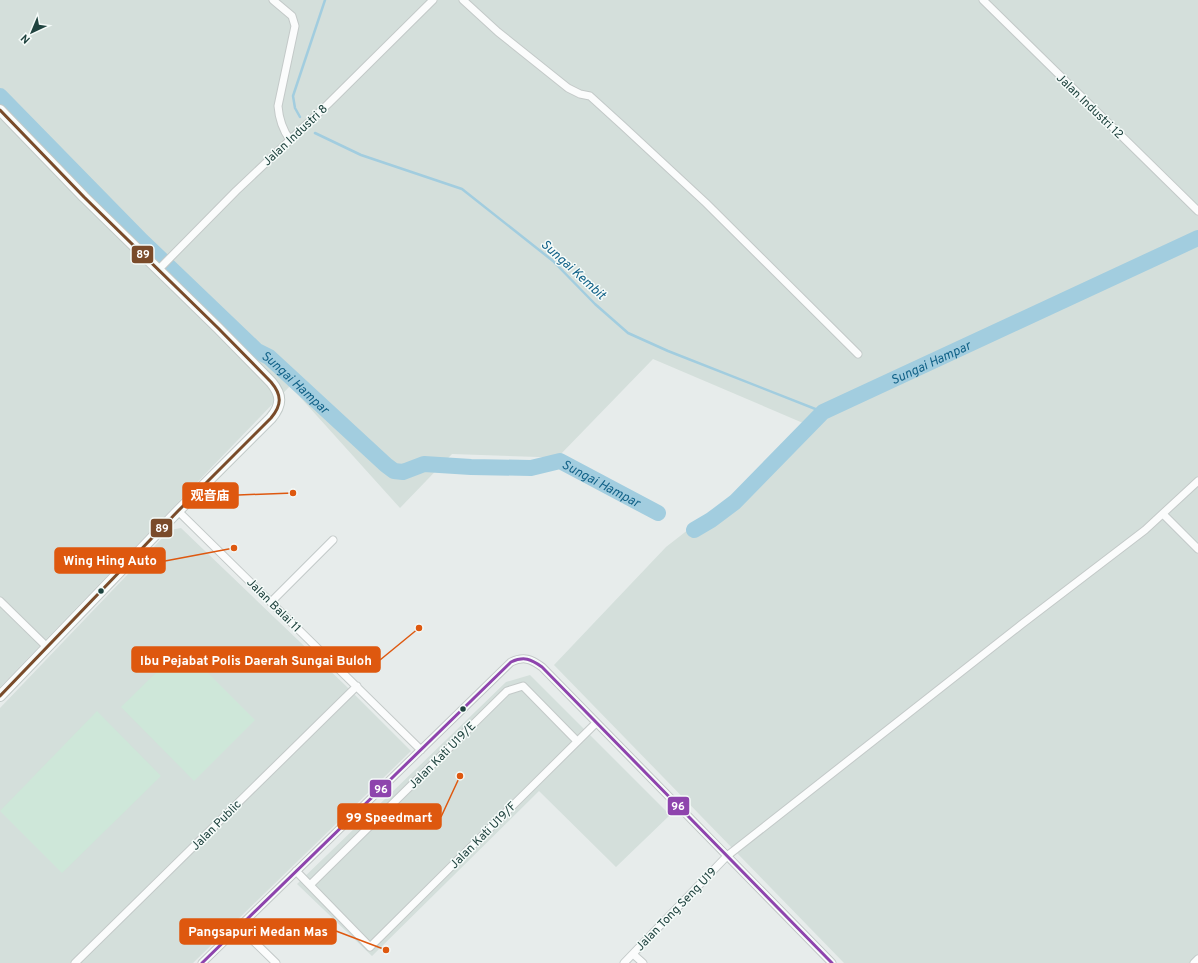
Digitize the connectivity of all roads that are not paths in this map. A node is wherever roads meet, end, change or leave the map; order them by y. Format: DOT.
graph roads {
  1 [pos="273,0"];
  2 [pos="433,0"];
  3 [pos="464,0"];
  4 [pos="983,0"];
  5 [pos="0,110"];
  6 [pos="290,140"];
  7 [pos="1198,211"];
  8 [pos="159,269"];
  9 [pos="858,354"];
  10 [pos="1198,481"];
  11 [pos="178,511"];
  12 [pos="1163,514"];
  13 [pos="333,540"];
  14 [pos="1198,549"];
  15 [pos="0,601"];
  16 [pos="271,602"];
  17 [pos="47,647"];
  18 [pos="357,686"];
  19 [pos="0,696"];
  20 [pos="596,723"];
  21 [pos="577,741"];
  22 [pos="421,750"];
  23 [pos="727,856"];
  24 [pos="296,871"];
  25 [pos="310,885"];
  26 [pos="239,926"];
  27 [pos="633,954"];
  28 [pos="1198,958"];
  29 [pos="75,963"];
  30 [pos="202,963"];
  31 [pos="276,963"];
  32 [pos="624,963"];
  33 [pos="643,963"];
  34 [pos="832,963"];
  35 [pos="1194,963"];
  1 -- 6 [label="street"];
  2 -- 6 [label="street, Jalan Industri 8"];
  3 -- 9 [label="street"];
  4 -- 7 [label="street, Jalan Industri 12"];
  5 -- 8 [label="street"];
  6 -- 8 [label="street, Jalan Industri 8"];
  8 -- 11 [label="street"];
  10 -- 12 [label="street, Jalan Tong Seng U19"];
  11 -- 16 [label="street, Jalan Balai 11"];
  11 -- 17 [label="street"];
  12 -- 14 [label="street"];
  12 -- 23 [label="street, Jalan Tong Seng U19"];
  13 -- 16 [label="street"];
  15 -- 17 [label="street"];
  16 -- 18 [label="street, Jalan Balai 11"];
  17 -- 19 [label="street"];
  18 -- 22 [label="street, Jalan Balai 11"];
  18 -- 29 [label="street, Jalan Public"];
  20 -- 21 [label="street, Jalan Kati U19/F"];
  20 -- 22 [label="street"];
  20 -- 23 [label="street"];
  21 -- 25 [label="street, Jalan Kati U19/E"];
  21 -- 25 [label="street, Jalan Kati U19/F"];
  22 -- 24 [label="street"];
  23 -- 27 [label="street, Jalan Tong Seng U19"];
  23 -- 34 [label="street"];
  24 -- 25 [label="street"];
  24 -- 26 [label="street"];
  26 -- 30 [label="street"];
  26 -- 31 [label="street"];
  27 -- 32 [label="street, Jalan Tong Seng U19"];
  27 -- 33 [label="street"];
  28 -- 35 [label="street"];
}
